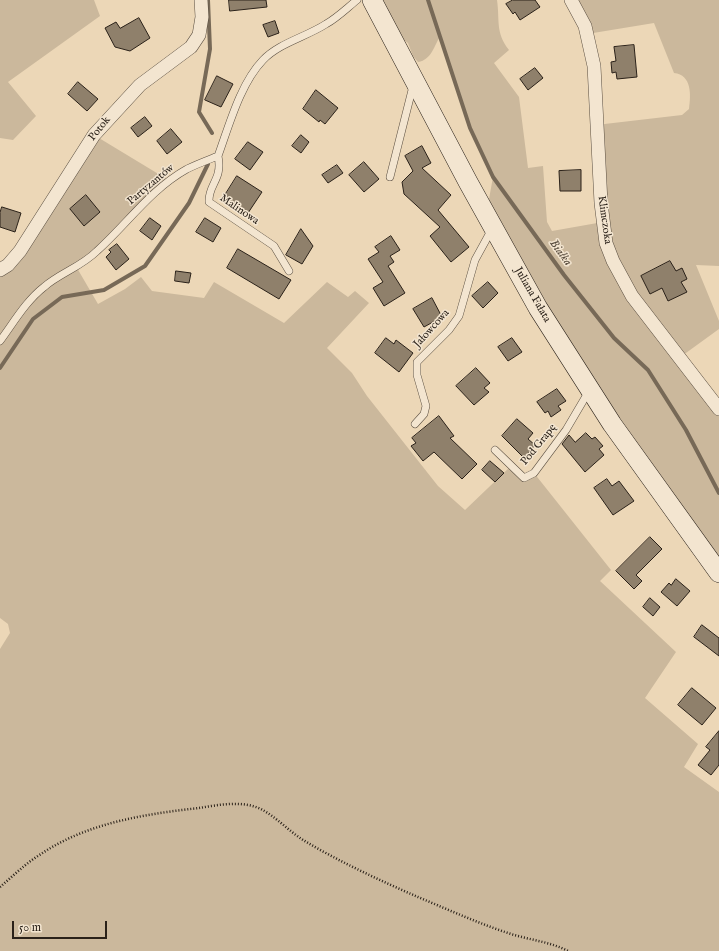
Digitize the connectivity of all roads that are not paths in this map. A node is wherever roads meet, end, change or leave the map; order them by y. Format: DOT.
graph roads {
  1 [pos="201,0"];
  2 [pos="357,0"];
  3 [pos="372,0"];
  4 [pos="571,0"];
  5 [pos="414,81"];
  6 [pos="218,156"];
  7 [pos="390,177"];
  8 [pos="493,227"];
  9 [pos="0,270"];
  10 [pos="289,271"];
  11 [pos="0,341"];
  12 [pos="590,390"];
  13 [pos="719,409"];
  14 [pos="415,424"];
  15 [pos="495,450"];
  16 [pos="719,574"];
  1 -- 9 [label="street, Potok"];
  2 -- 6 [label="lane"];
  3 -- 5 [label="street, Juliana Fałata"];
  4 -- 13 [label="street, Klimczoka"];
  5 -- 7 [label="lane"];
  5 -- 8 [label="street, Juliana Fałata"];
  6 -- 10 [label="lane, Malinowa"];
  6 -- 11 [label="lane, Partyzantów"];
  8 -- 12 [label="street, Juliana Fałata"];
  8 -- 14 [label="lane, Jałowcowa"];
  12 -- 15 [label="lane, Pod Grapę"];
  12 -- 16 [label="street, Juliana Fałata"];
}
